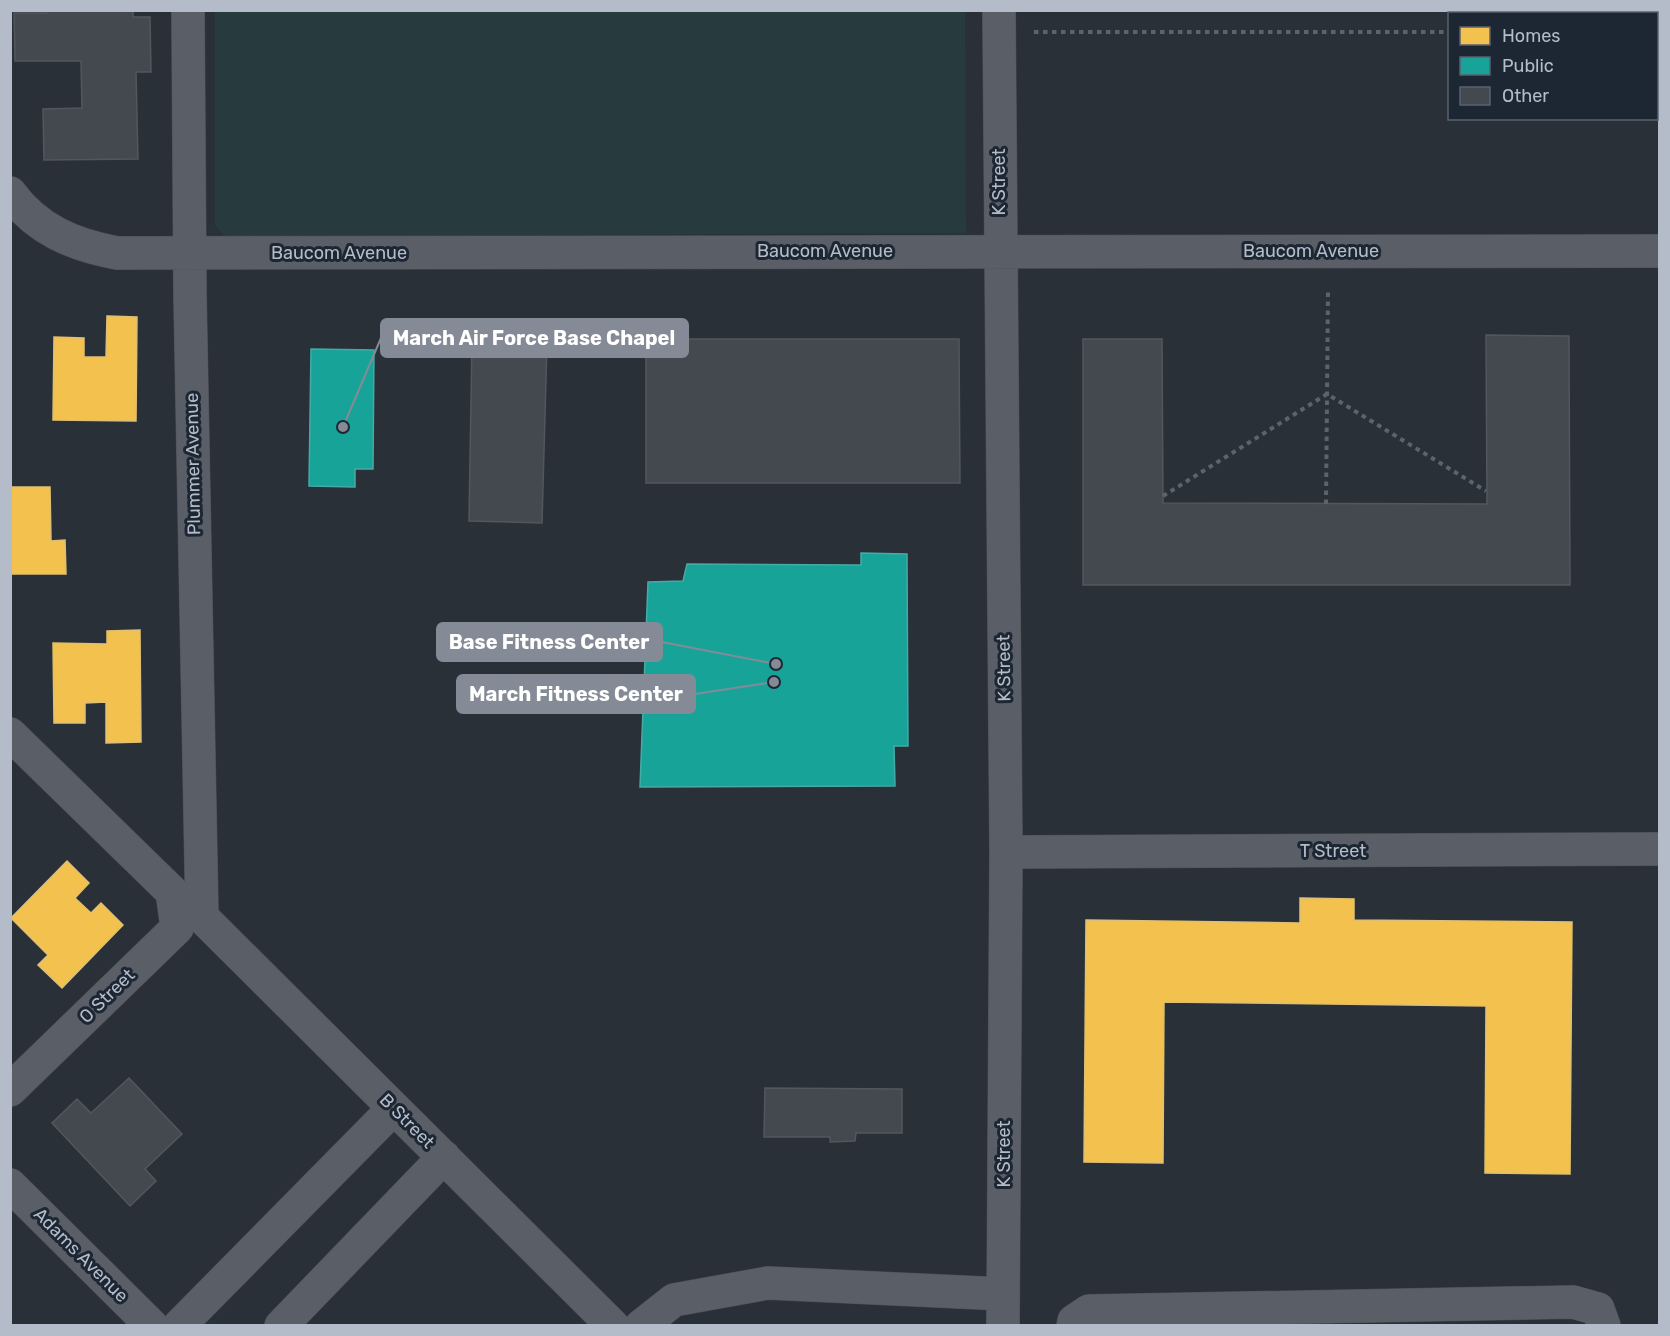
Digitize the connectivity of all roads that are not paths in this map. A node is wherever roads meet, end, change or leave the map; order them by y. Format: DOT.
graph roads {
  1 [pos="188,10"];
  2 [pos="999,10"];
  3 [pos="10,193"];
  4 [pos="999,251"];
  5 [pos="1659,251"];
  6 [pos="189,254"];
  7 [pos="10,734"];
  8 [pos="1659,849"];
  9 [pos="1006,852"];
  10 [pos="202,916"];
  11 [pos="10,1090"];
  12 [pos="394,1108"];
  13 [pos="444,1157"];
  14 [pos="10,1185"];
  15 [pos="1003,1310"];
  16 [pos="152,1326"];
  17 [pos="179,1326"];
  18 [pos="281,1326"];
  19 [pos="613,1326"];
  20 [pos="641,1326"];
  21 [pos="1073,1326"];
  22 [pos="1604,1326"];
  1 -- 6 [label="street, Plummer Avenue"];
  2 -- 4 [label="street, K Street"];
  3 -- 6 [label="street, Baucom Avenue"];
  4 -- 5 [label="street, Baucom Avenue"];
  4 -- 6 [label="street, Baucom Avenue"];
  4 -- 9 [label="street, K Street"];
  6 -- 10 [label="street, Plummer Avenue"];
  7 -- 11 [label="street, O Street"];
  8 -- 9 [label="street, T Street"];
  9 -- 15 [label="street, K Street"];
  10 -- 12 [label="street, B Street"];
  12 -- 13 [label="street, B Street"];
  12 -- 17 [label="street"];
  13 -- 18 [label="street"];
  13 -- 19 [label="street, B Street"];
  14 -- 16 [label="street, Adams Avenue"];
  15 -- 20 [label="street"];
  21 -- 22 [label="street"];
}
